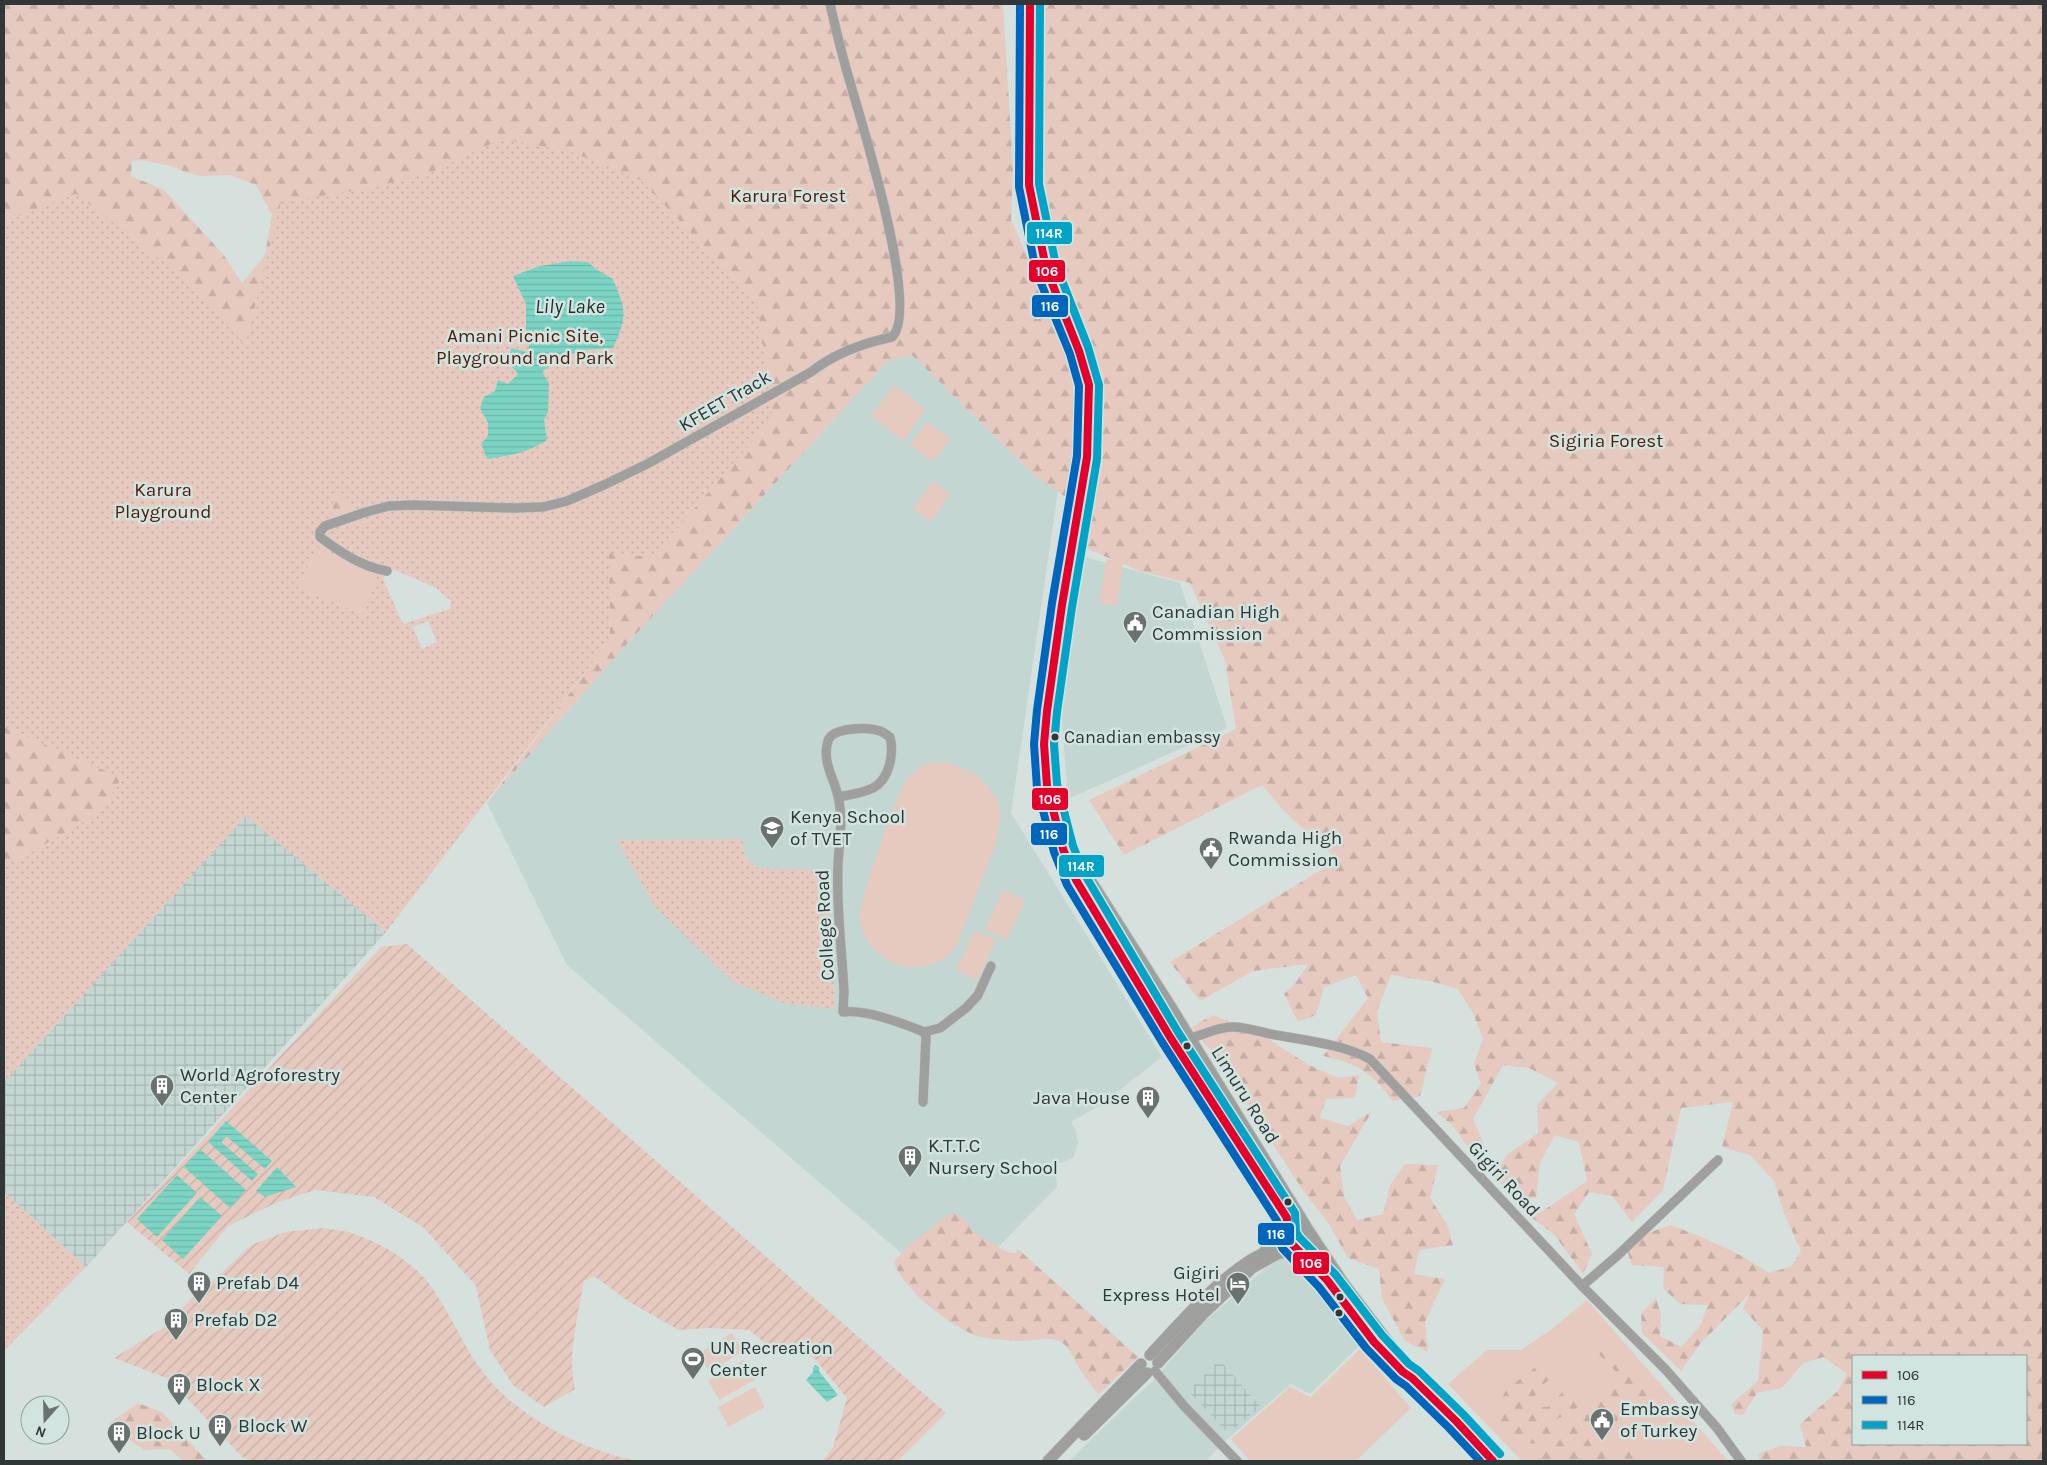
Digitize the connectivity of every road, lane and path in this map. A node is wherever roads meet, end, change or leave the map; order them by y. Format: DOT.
graph roads {
  1 [pos="830,4"];
  2 [pos="1030,4"];
  3 [pos="387,571"];
  4 [pos="838,797"];
  5 [pos="1058,825"];
  6 [pos="992,966"];
  7 [pos="924,1032"];
  8 [pos="1170,1037"];
  9 [pos="1188,1039"];
  10 [pos="1184,1056"];
  11 [pos="1210,1074"];
  12 [pos="1196,1076"];
  13 [pos="923,1102"];
  14 [pos="1248,1156"];
  15 [pos="1718,1160"];
  16 [pos="1302,1223"];
  17 [pos="1287,1230"];
  18 [pos="1312,1237"];
  19 [pos="1298,1248"];
  20 [pos="1265,1252"];
  21 [pos="1278,1253"];
  22 [pos="1582,1286"];
  23 [pos="1150,1365"];
  24 [pos="1412,1378"];
  25 [pos="1048,1461"];
  26 [pos="1059,1461"];
  27 [pos="1237,1461"];
  28 [pos="1493,1461"];
  29 [pos="1741,1461"];
  1 -- 3 [label="street, KFEET Track"];
  2 -- 5 [label="main road, Limuru Road"];
  4 -- 4 [label="street, College Road"];
  4 -- 7 [label="street, College Road"];
  5 -- 8 [label="main road, Limuru Road"];
  5 -- 9 [label="main road, Limuru Road"];
  6 -- 7 [label="street"];
  7 -- 13 [label="street"];
  8 -- 9 [label="street"];
  8 -- 10 [label="main road, Limuru Road"];
  9 -- 10 [label="street"];
  9 -- 11 [label="main road, Limuru Road"];
  9 -- 22 [label="street, Gigiri Road"];
  10 -- 12 [label="main road, Limuru Road"];
  11 -- 12 [label="main road"];
  11 -- 16 [label="main road, Limuru Road"];
  12 -- 14 [label="main road, Limuru Road"];
  14 -- 17 [label="main road, Limuru Road"];
  14 -- 20 [label="main road"];
  15 -- 22 [label="street"];
  16 -- 17 [label="main road"];
  16 -- 18 [label="main road, Limuru Road"];
  17 -- 19 [label="main road"];
  17 -- 20 [label="street"];
  18 -- 19 [label="main road"];
  18 -- 24 [label="main road, Limuru Road"];
  19 -- 21 [label="main road"];
  19 -- 24 [label="main road, Limuru Road"];
  20 -- 23 [label="street"];
  21 -- 23 [label="street"];
  22 -- 29 [label="street, Gigiri Road"];
  23 -- 25 [label="street"];
  23 -- 26 [label="street"];
  23 -- 27 [label="street"];
  24 -- 28 [label="main road, Limuru Road"];
}
